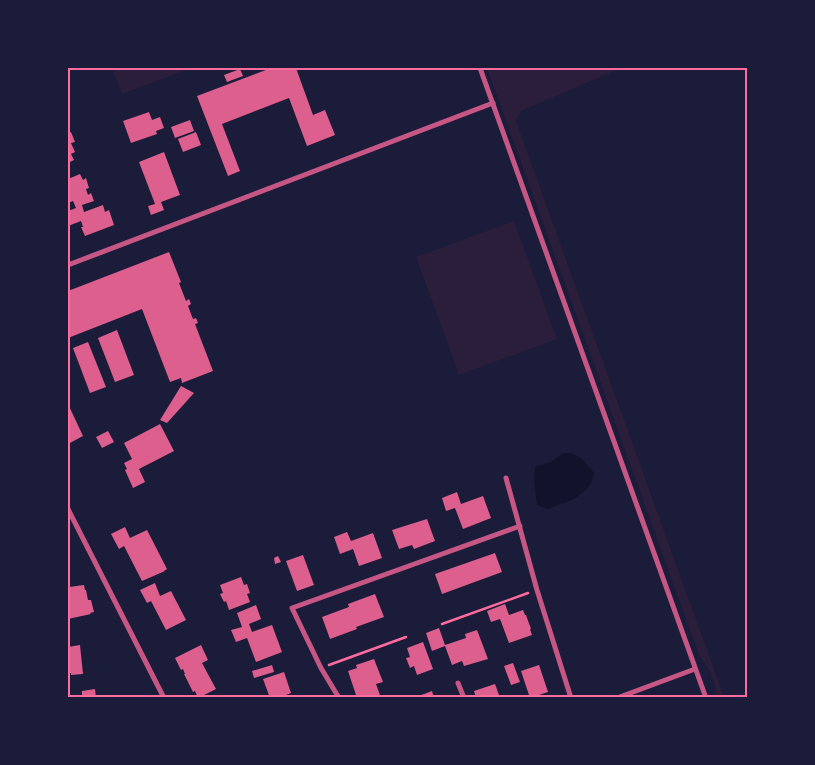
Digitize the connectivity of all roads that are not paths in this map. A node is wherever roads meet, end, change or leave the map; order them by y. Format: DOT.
graph roads {
  1 [pos="480,68"];
  2 [pos="493,103"];
  3 [pos="68,265"];
  4 [pos="506,478"];
  5 [pos="68,509"];
  6 [pos="520,526"];
  7 [pos="696,669"];
  8 [pos="458,683"];
  9 [pos="164,698"];
  10 [pos="339,698"];
  11 [pos="464,698"];
  12 [pos="571,698"];
  13 [pos="617,698"];
  14 [pos="706,698"];
  1 -- 2 [label="street"];
  2 -- 3 [label="street"];
  2 -- 7 [label="street"];
  4 -- 6 [label="street"];
  5 -- 9 [label="street"];
  6 -- 10 [label="street"];
  6 -- 12 [label="street"];
  7 -- 13 [label="street"];
  7 -- 14 [label="street"];
  8 -- 11 [label="street"];
}
